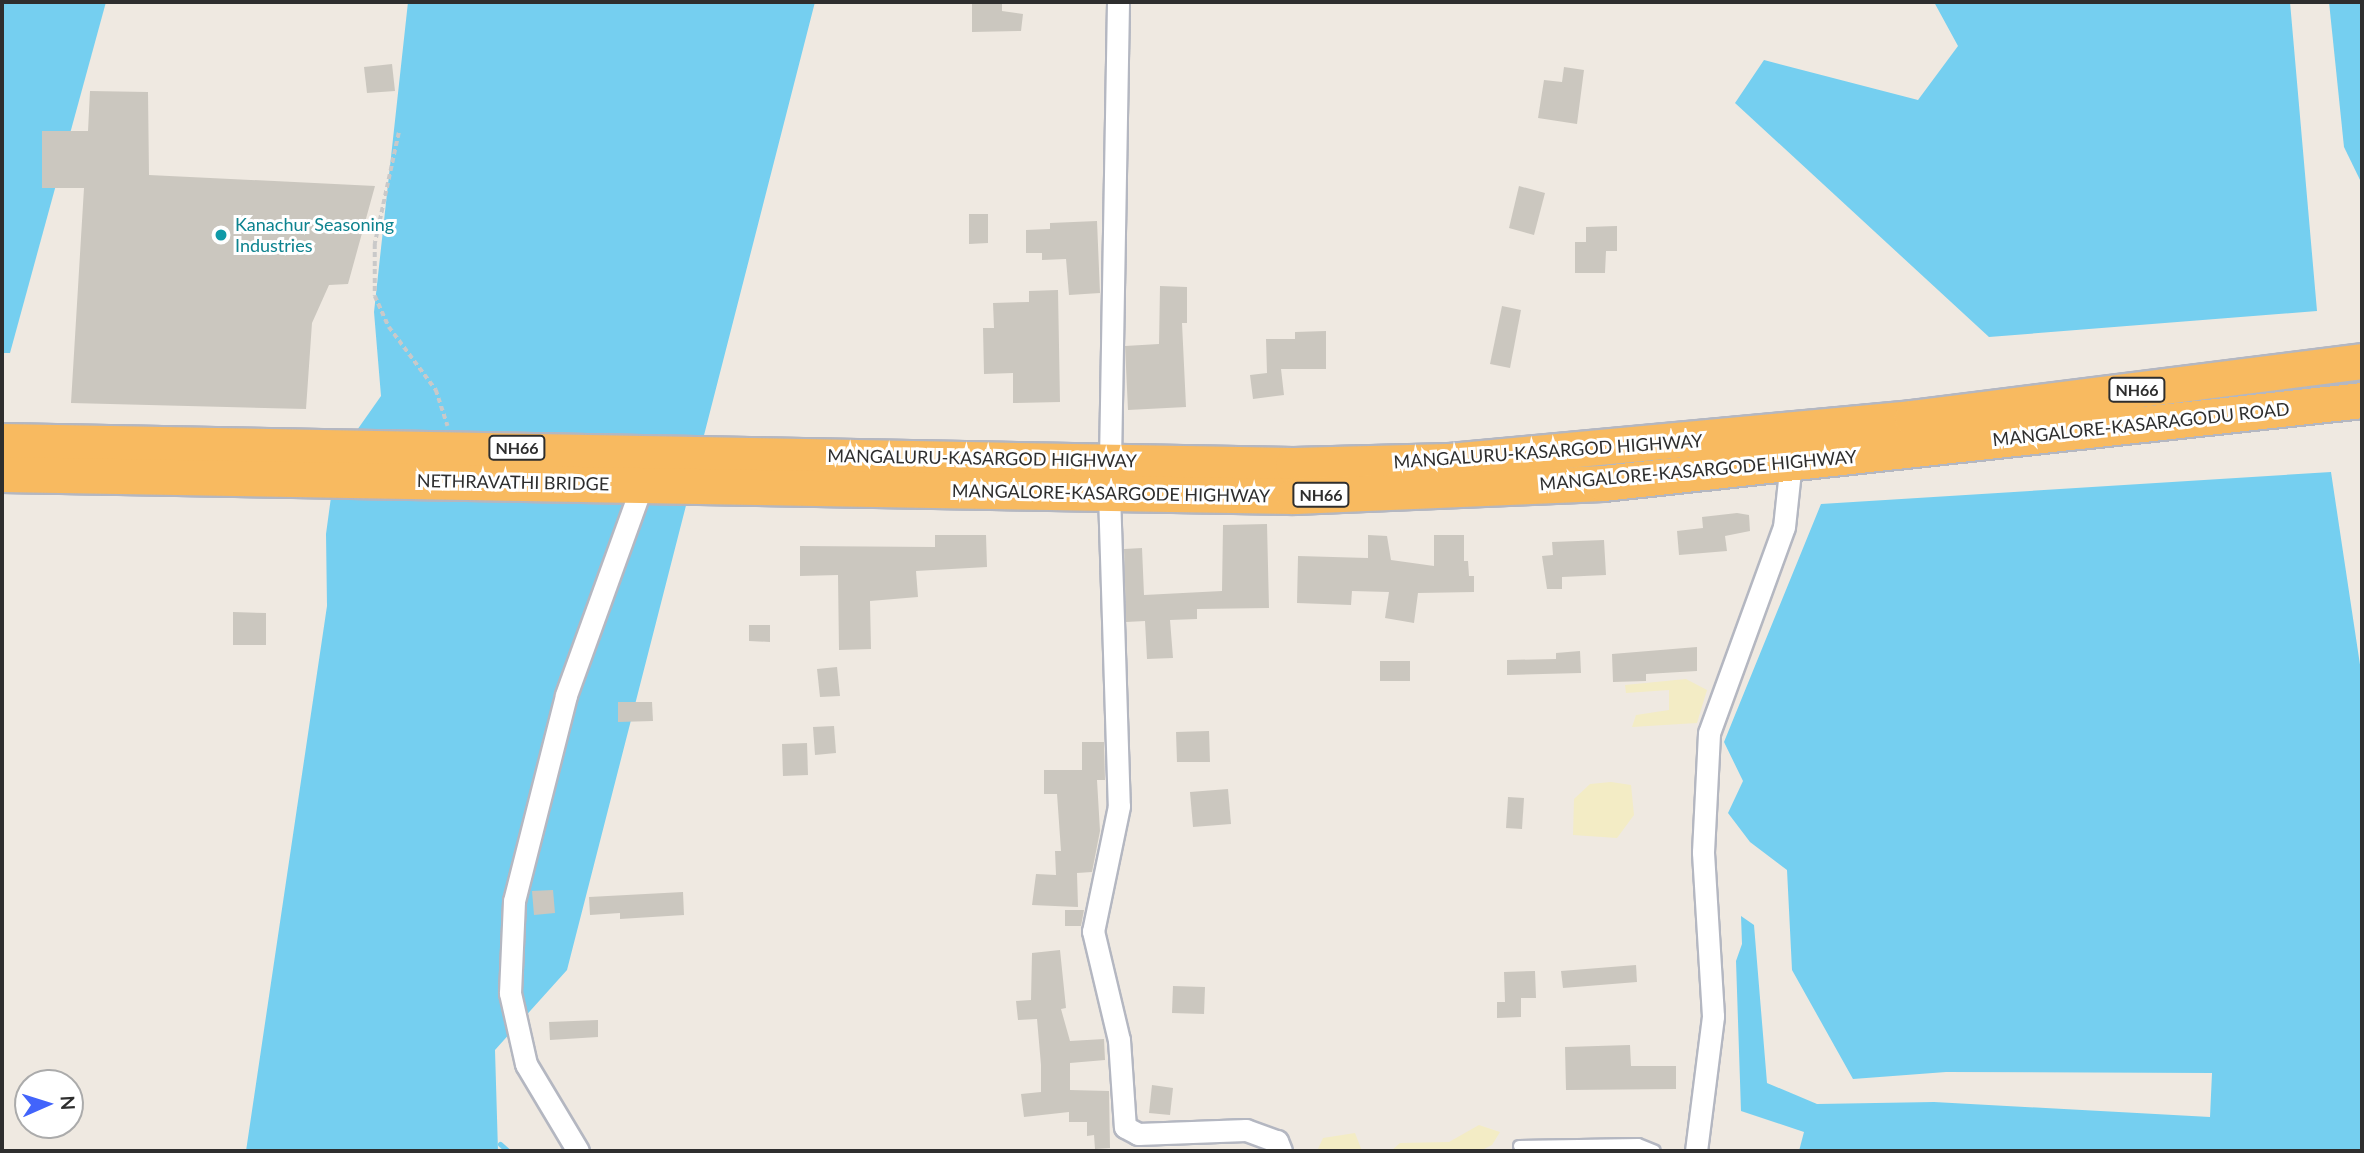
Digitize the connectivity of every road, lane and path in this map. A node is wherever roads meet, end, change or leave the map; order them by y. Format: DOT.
graph roads {
  1 [pos="1118,2"];
  2 [pos="399,134"];
  3 [pos="2362,361"];
  4 [pos="2362,400"];
  5 [pos="1916,433"];
  6 [pos="2,441"];
  7 [pos="456,447"];
  8 [pos="730,452"];
  9 [pos="306,461"];
  10 [pos="1791,461"];
  11 [pos="2,474"];
  12 [pos="1109,477"];
  13 [pos="642,485"];
  14 [pos="719,486"];
  15 [pos="1519,1146"];
  16 [pos="578,1151"];
  17 [pos="1281,1151"];
  18 [pos="1655,1151"];
  19 [pos="1696,1151"];
  1 -- 12 [label="street"];
  2 -- 7 [label="path"];
  3 -- 5 [label="highway, MANGALURU-KASARGOD HIGHWAY / NH66"];
  4 -- 5 [label="highway, MANGALORE-KASARAGODU ROAD / NH66"];
  5 -- 10 [label="highway, MANGALORE-KASARGODE HIGHWAY / NH66"];
  5 -- 12 [label="highway, MANGALURU-KASARGOD HIGHWAY / NH66"];
  6 -- 9 [label="highway, NH66"];
  7 -- 8 [label="highway, NETHRAVATHI BRIDGE / NH66"];
  7 -- 9 [label="highway, NETHRAVATHI BRIDGE / NH66"];
  8 -- 12 [label="highway, MANGALURU-KASARGOD HIGHWAY / NH66"];
  9 -- 11 [label="highway, NH66"];
  9 -- 13 [label="highway, NETHRAVATHI BRIDGE / NH66"];
  10 -- 12 [label="highway, MANGALORE-KASARGODE HIGHWAY / NH66"];
  10 -- 19 [label="street"];
  12 -- 14 [label="highway, MANGALORE-KASARGODE HIGHWAY / NH66"];
  12 -- 17 [label="street"];
  13 -- 14 [label="highway, NETHRAVATHI BRIDGE / NH66"];
  13 -- 16 [label="street"];
  15 -- 18 [label="lane"];
}
